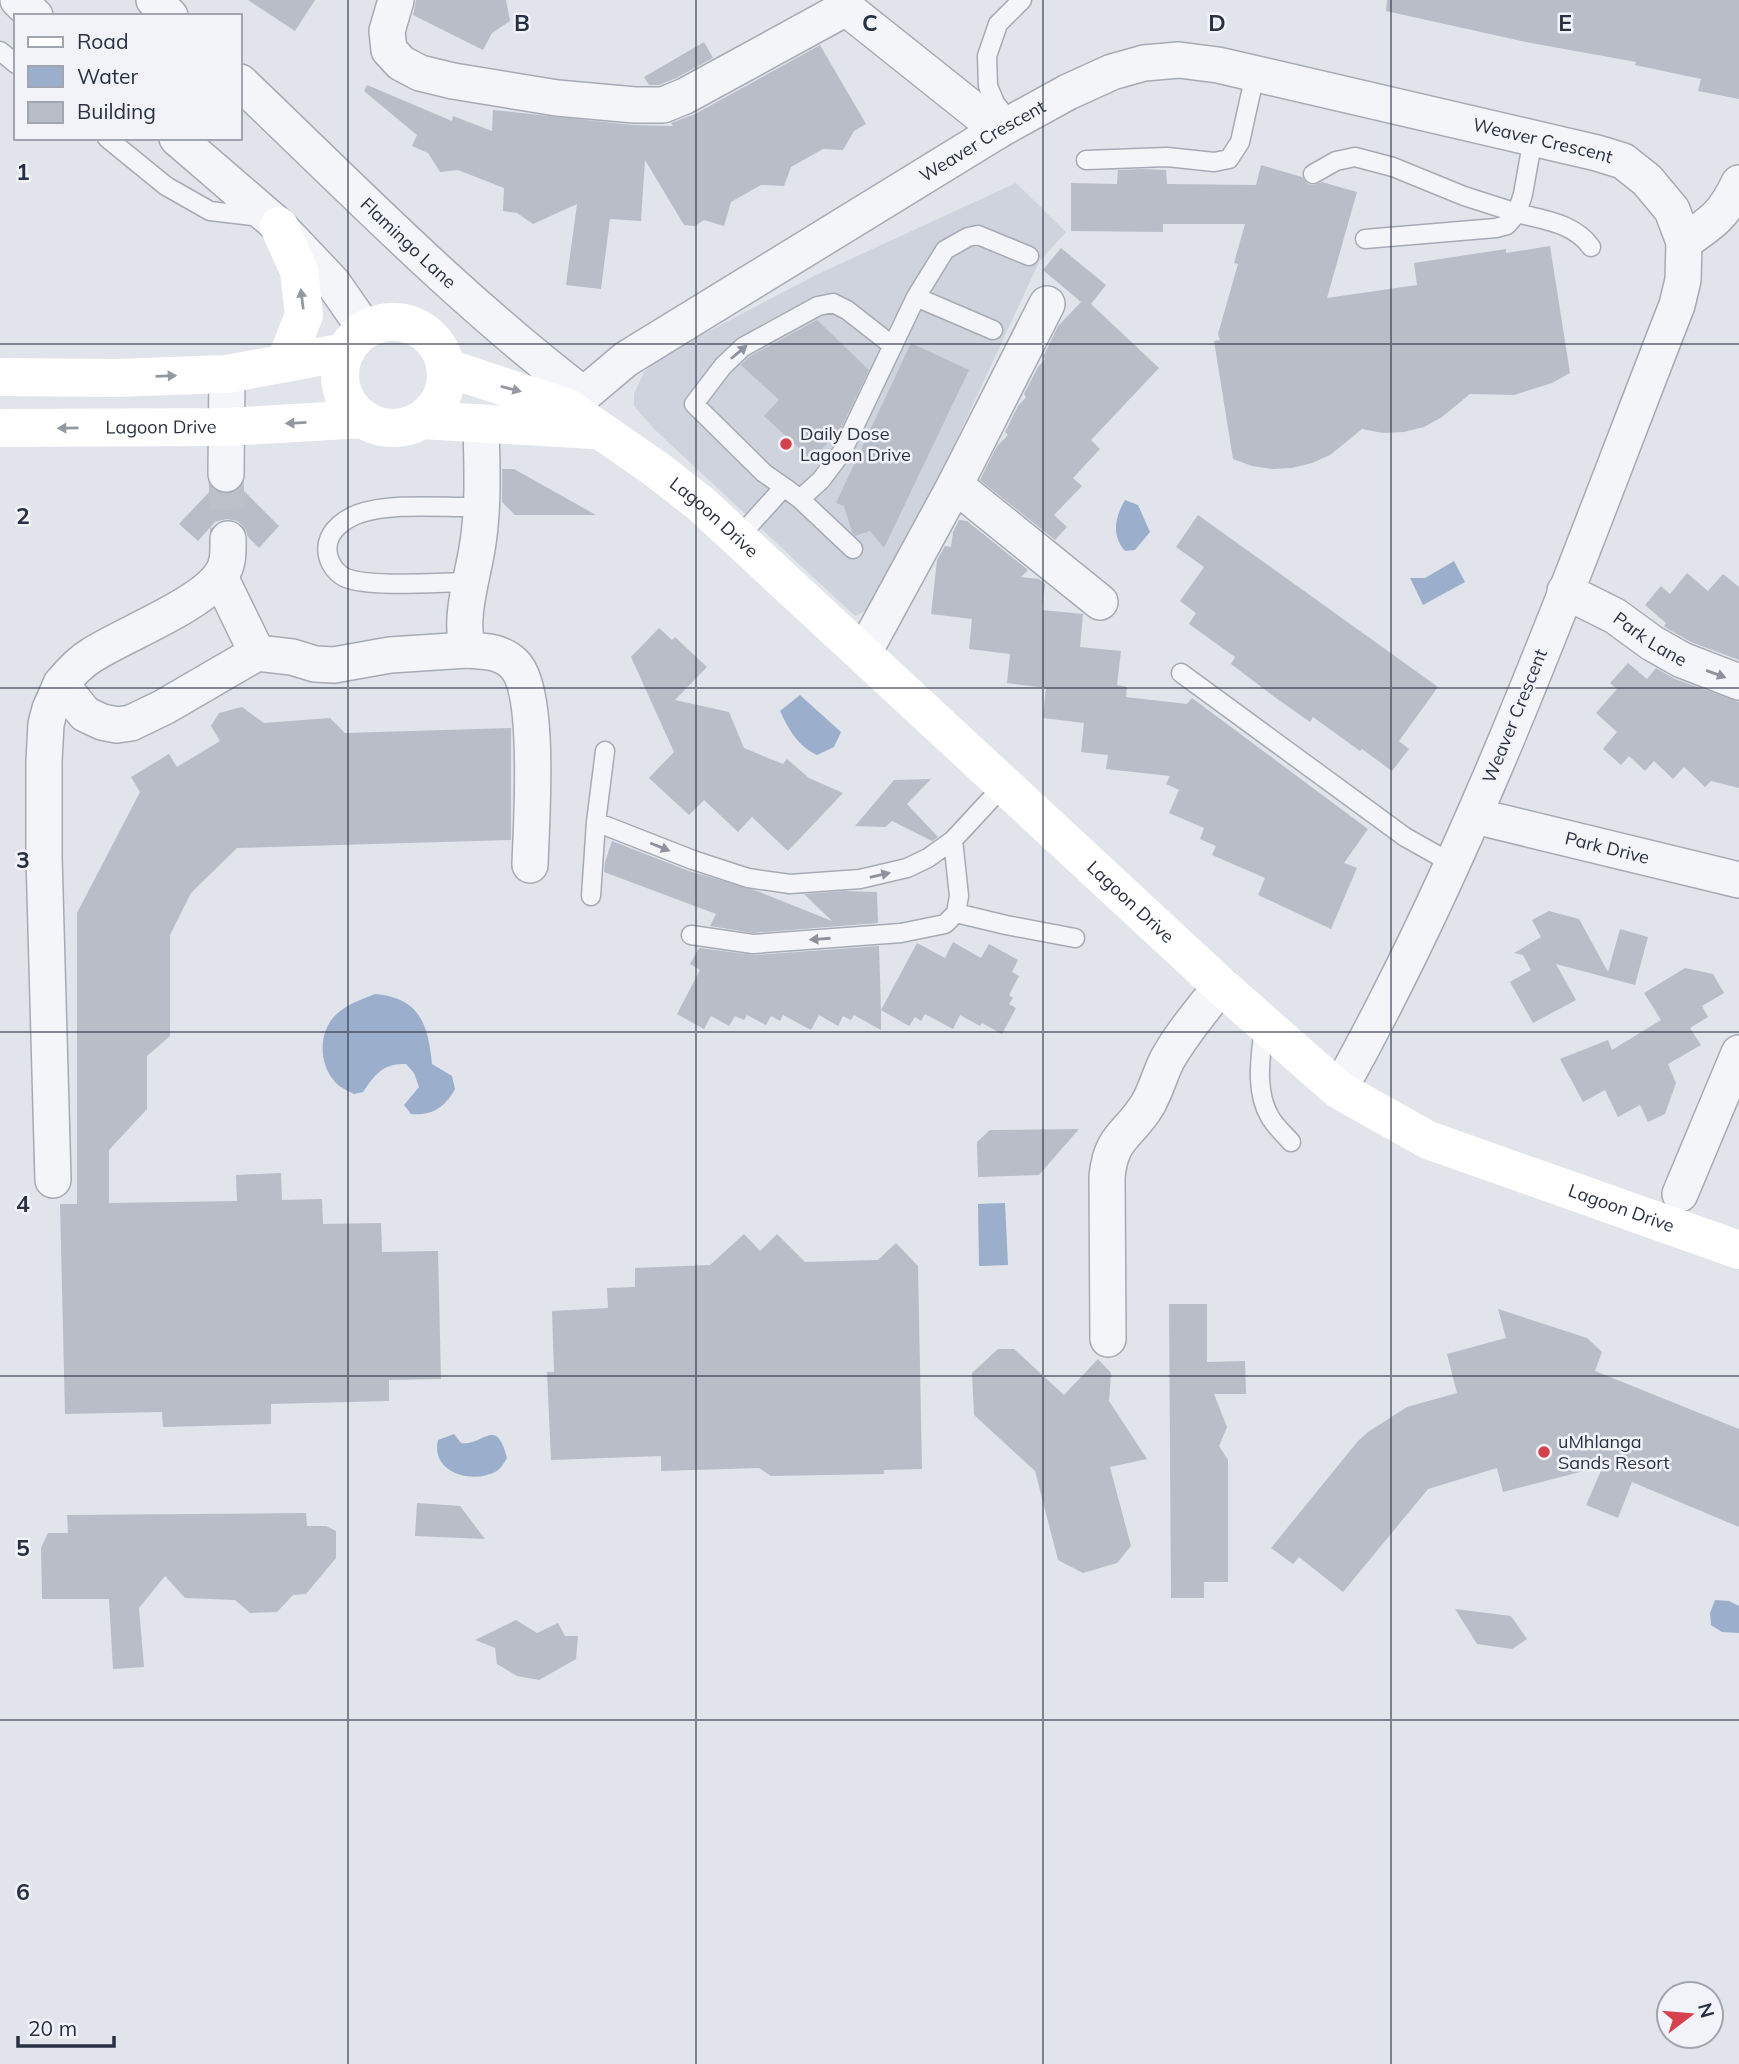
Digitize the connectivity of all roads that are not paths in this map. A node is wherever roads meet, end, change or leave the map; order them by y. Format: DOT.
graph roads {
  1 [pos="18,0"];
  2 [pos="154,0"];
  3 [pos="396,0"];
  4 [pos="1022,0"];
  5 [pos="850,4"];
  6 [pos="33,14"];
  7 [pos="168,14"];
  8 [pos="0,51"];
  9 [pos="14,62"];
  10 [pos="1255,74"];
  11 [pos="242,84"];
  12 [pos="1005,126"];
  13 [pos="1533,138"];
  14 [pos="109,140"];
  15 [pos="179,140"];
  16 [pos="1086,160"];
  17 [pos="1313,174"];
  18 [pos="1739,183"];
  19 [pos="1517,213"];
  20 [pos="275,222"];
  21 [pos="1365,239"];
  22 [pos="1684,242"];
  23 [pos="1591,247"];
  24 [pos="1029,256"];
  25 [pos="916,297"];
  26 [pos="1047,304"];
  27 [pos="993,330"];
  28 [pos="355,340"];
  29 [pos="893,346"];
  30 [pos="285,363"];
  31 [pos="447,368"];
  32 [pos="227,374"];
  33 [pos="0,377"];
  34 [pos="116,378"];
  35 [pos="567,410"];
  36 [pos="364,419"];
  37 [pos="422,420"];
  38 [pos="481,425"];
  39 [pos="118,427"];
  40 [pos="226,427"];
  41 [pos="0,428"];
  42 [pos="226,474"];
  43 [pos="956,485"];
  44 [pos="784,487"];
  45 [pos="800,499"];
  46 [pos="481,507"];
  47 [pos="738,538"];
  48 [pos="228,539"];
  49 [pos="853,550"];
  50 [pos="220,577"];
  51 [pos="470,582"];
  52 [pos="1565,592"];
  53 [pos="1100,602"];
  54 [pos="467,650"];
  55 [pos="257,653"];
  56 [pos="863,654"];
  57 [pos="1181,673"];
  58 [pos="1739,682"];
  59 [pos="61,684"];
  60 [pos="605,751"];
  61 [pos="1004,785"];
  62 [pos="1475,816"];
  63 [pos="596,822"];
  64 [pos="953,840"];
  65 [pos="1453,864"];
  66 [pos="530,865"];
  67 [pos="1739,880"];
  68 [pos="591,896"];
  69 [pos="956,913"];
  70 [pos="691,935"];
  71 [pos="1074,939"];
  72 [pos="1221,986"];
  73 [pos="1264,1026"];
  74 [pos="1739,1053"];
  75 [pos="1339,1090"];
  76 [pos="1291,1142"];
  77 [pos="53,1180"];
  78 [pos="1680,1194"];
  79 [pos="1739,1250"];
  80 [pos="1108,1339"];
  1 -- 6 [label="street"];
  2 -- 7 [label="street"];
  3 -- 5 [label="street"];
  4 -- 12 [label="lane"];
  5 -- 12 [label="street"];
  8 -- 9 [label="lane"];
  10 -- 12 [label="street, Weaver Crescent"];
  10 -- 13 [label="street, Weaver Crescent"];
  10 -- 16 [label="lane"];
  11 -- 35 [label="street, Flamingo Lane"];
  12 -- 35 [label="street, Weaver Crescent"];
  13 -- 19 [label="lane"];
  13 -- 22 [label="street, Weaver Crescent"];
  14 -- 20 [label="lane"];
  15 -- 20 [label="street"];
  17 -- 19 [label="lane"];
  18 -- 22 [label="street"];
  19 -- 21 [label="lane"];
  19 -- 23 [label="lane"];
  20 -- 28 [label="street"];
  30 -- 20 [label="street, one-way"];
  22 -- 52 [label="street, Weaver Crescent"];
  24 -- 25 [label="lane"];
  25 -- 27 [label="lane"];
  25 -- 29 [label="lane"];
  26 -- 43 [label="street"];
  28 -- 30 [label="street"];
  28 -- 31 [label="street"];
  28 -- 36 [label="street"];
  44 -- 29 [label="lane, one-way"];
  29 -- 45 [label="lane"];
  30 -- 32 [label="street"];
  31 -- 35 [label="street, Lagoon Drive, one-way"];
  31 -- 37 [label="street"];
  34 -- 32 [label="street, one-way"];
  32 -- 40 [label="street"];
  33 -- 34 [label="street"];
  34 -- 39 [label="street"];
  35 -- 38 [label="street, Lagoon Drive"];
  35 -- 47 [label="street, Lagoon Drive"];
  36 -- 37 [label="street"];
  36 -- 40 [label="street, Lagoon Drive, one-way"];
  37 -- 38 [label="street, Lagoon Drive"];
  38 -- 46 [label="street"];
  39 -- 40 [label="street, Lagoon Drive"];
  39 -- 41 [label="street, Lagoon Drive, one-way"];
  40 -- 42 [label="street"];
  43 -- 53 [label="street"];
  43 -- 56 [label="street"];
  44 -- 45 [label="lane"];
  44 -- 47 [label="lane"];
  45 -- 49 [label="lane"];
  46 -- 51 [label="street"];
  46 -- 51 [label="lane"];
  47 -- 56 [label="street, Lagoon Drive"];
  48 -- 50 [label="street"];
  50 -- 55 [label="street"];
  50 -- 59 [label="street"];
  51 -- 54 [label="street"];
  52 -- 58 [label="street, Park Lane, one-way"];
  52 -- 62 [label="street, Weaver Crescent"];
  54 -- 55 [label="street"];
  54 -- 66 [label="street"];
  55 -- 59 [label="street"];
  56 -- 61 [label="street, Lagoon Drive"];
  57 -- 65 [label="lane"];
  59 -- 77 [label="street"];
  60 -- 63 [label="lane"];
  61 -- 64 [label="lane"];
  61 -- 72 [label="street, Lagoon Drive"];
  62 -- 65 [label="street, Weaver Crescent"];
  62 -- 67 [label="street, Park Drive"];
  63 -- 64 [label="lane, one-way"];
  63 -- 68 [label="lane"];
  64 -- 69 [label="lane"];
  65 -- 75 [label="street, Weaver Crescent"];
  69 -- 70 [label="lane, one-way"];
  69 -- 71 [label="lane"];
  72 -- 73 [label="street, Lagoon Drive"];
  72 -- 80 [label="street"];
  73 -- 75 [label="street, Lagoon Drive"];
  73 -- 76 [label="lane"];
  74 -- 78 [label="street"];
  75 -- 79 [label="street, Lagoon Drive"];
}
